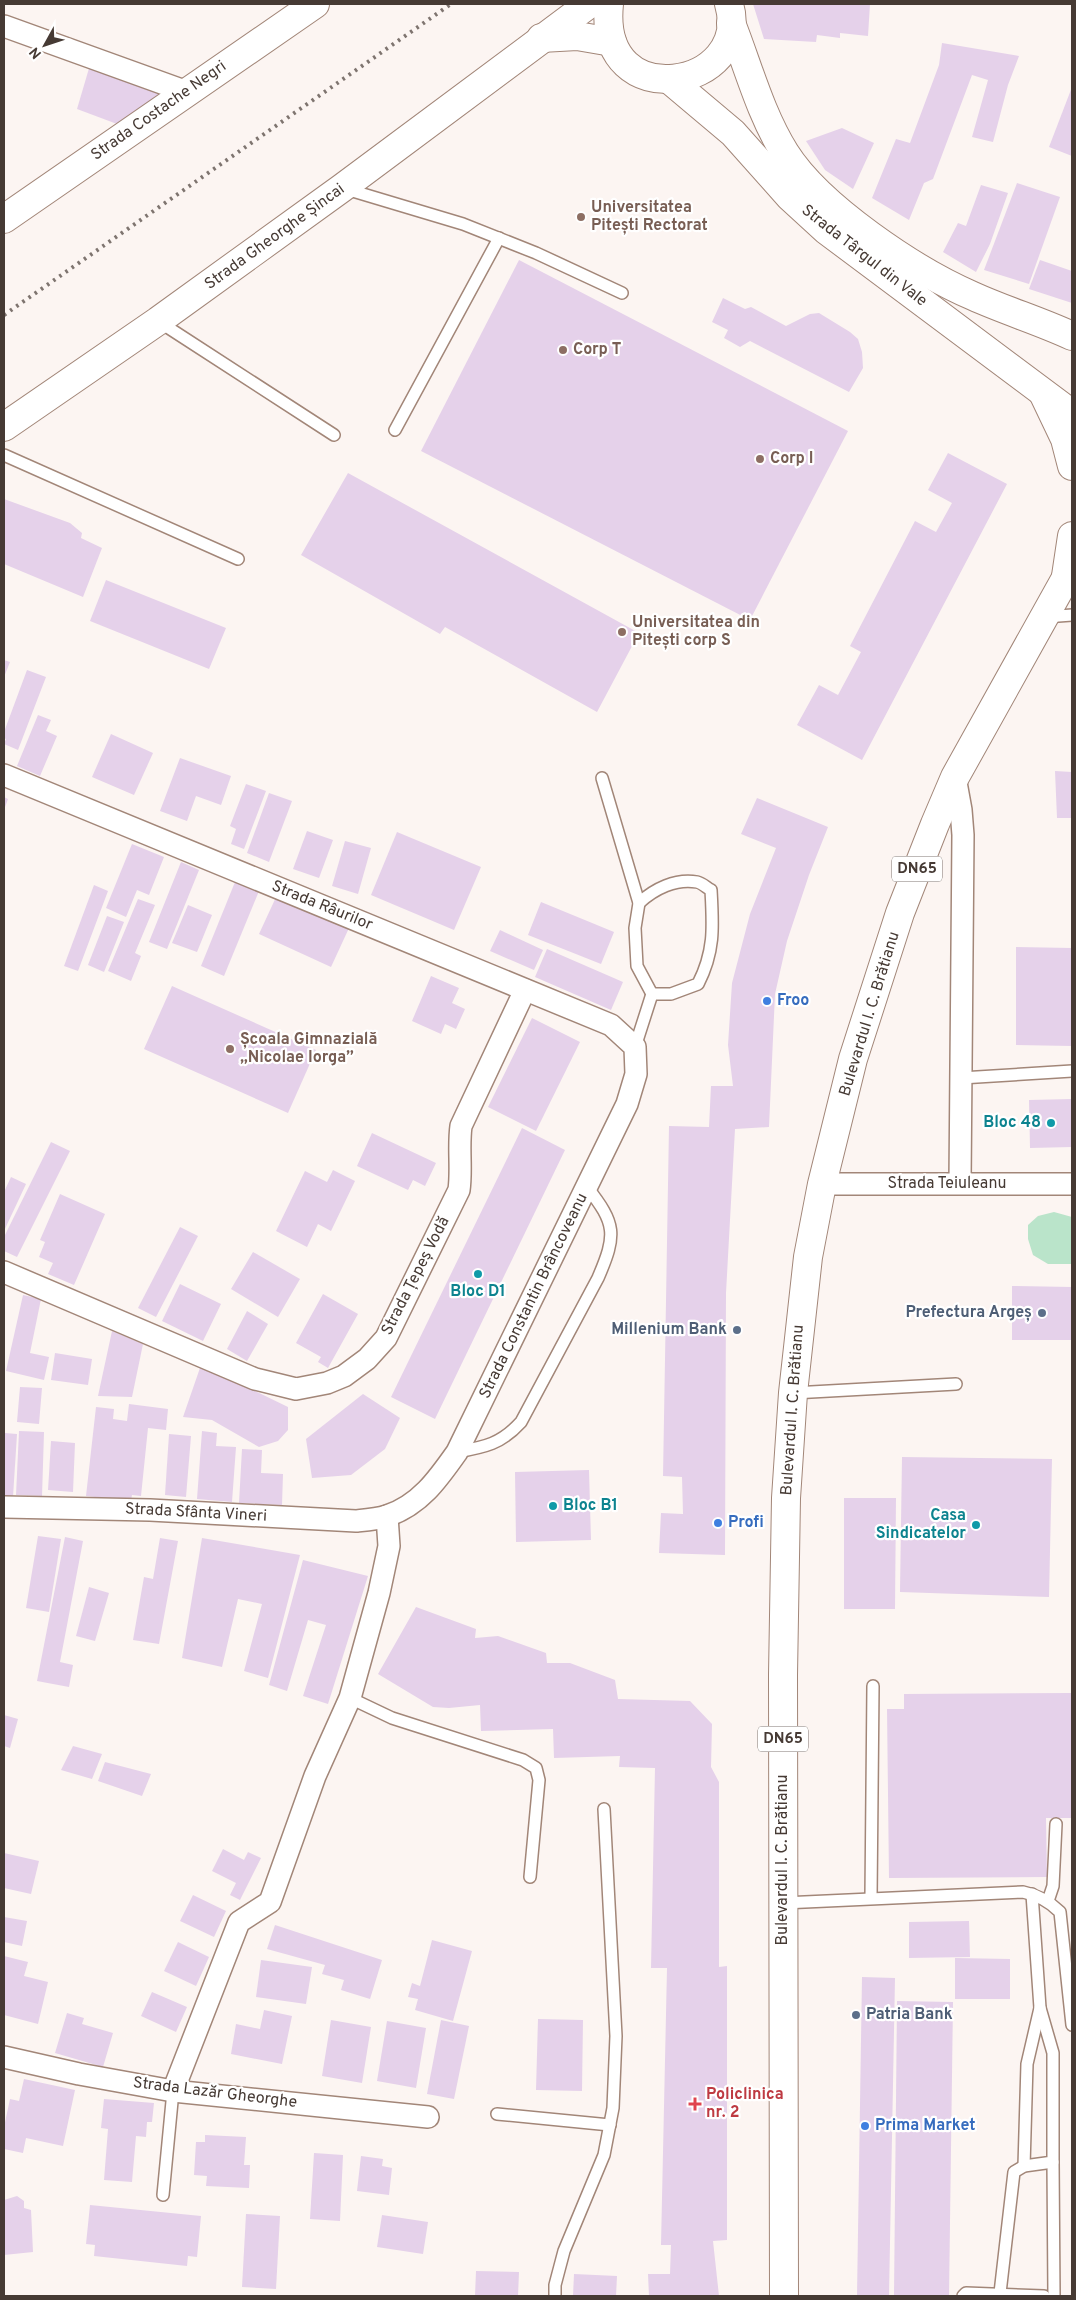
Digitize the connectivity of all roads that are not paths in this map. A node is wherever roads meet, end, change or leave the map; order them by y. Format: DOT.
graph roads {
  1 [pos="315,4"];
  2 [pos="589,4"];
  3 [pos="609,4"];
  4 [pos="730,14"];
  5 [pos="4,26"];
  6 [pos="540,38"];
  7 [pos="612,42"];
  8 [pos="670,80"];
  9 [pos="187,92"];
  10 [pos="342,188"];
  11 [pos="4,219"];
  12 [pos="499,238"];
  13 [pos="622,293"];
  14 [pos="158,321"];
  15 [pos="1072,335"];
  16 [pos="1044,394"];
  17 [pos="1072,414"];
  18 [pos="4,427"];
  19 [pos="395,430"];
  20 [pos="334,435"];
  21 [pos="4,455"];
  22 [pos="1072,466"];
  23 [pos="1072,536"];
  24 [pos="238,559"];
  25 [pos="1070,575"];
  26 [pos="1072,615"];
  27 [pos="1044,617"];
  28 [pos="4,774"];
  29 [pos="955,777"];
  30 [pos="602,778"];
  31 [pos="639,903"];
  32 [pos="525,990"];
  33 [pos="652,994"];
  34 [pos="635,1047"];
  35 [pos="1072,1071"];
  36 [pos="961,1078"];
  37 [pos="960,1183"];
  38 [pos="822,1184"];
  39 [pos="1072,1184"];
  40 [pos="587,1186"];
  41 [pos="4,1272"];
  42 [pos="956,1384"];
  43 [pos="793,1393"];
  44 [pos="457,1452"];
  45 [pos="4,1507"];
  46 [pos="387,1516"];
  47 [pos="873,1686"];
  48 [pos="350,1698"];
  49 [pos="604,1809"];
  50 [pos="1056,1824"];
  51 [pos="530,1877"];
  52 [pos="1032,1894"];
  53 [pos="871,1898"];
  54 [pos="1048,1901"];
  55 [pos="783,1903"];
  56 [pos="1040,2008"];
  57 [pos="1072,2025"];
  58 [pos="4,2056"];
  59 [pos="173,2091"];
  60 [pos="497,2114"];
  61 [pos="428,2117"];
  62 [pos="610,2126"];
  63 [pos="1053,2162"];
  64 [pos="1024,2166"];
  65 [pos="163,2195"];
  66 [pos="1000,2293"];
  67 [pos="555,2296"];
  68 [pos="784,2296"];
  69 [pos="963,2296"];
  70 [pos="1044,2296"];
  71 [pos="1054,2296"];
  1 -- 9 [label="main road, Strada Costache Negri"];
  2 -- 6 [label="main road, Strada Gheorghe Șincai"];
  3 -- 7 [label="main road"];
  4 -- 8 [label="main road"];
  4 -- 15 [label="main road, Strada Târgul din Vale"];
  5 -- 9 [label="street"];
  6 -- 7 [label="main road"];
  6 -- 10 [label="main road, Strada Gheorghe Șincai"];
  7 -- 8 [label="main road"];
  8 -- 16 [label="main road, Strada Târgul din Vale"];
  9 -- 11 [label="main road, Strada Costache Negri"];
  10 -- 12 [label="lane"];
  10 -- 14 [label="main road, Strada Gheorghe Șincai"];
  12 -- 13 [label="lane"];
  12 -- 19 [label="lane"];
  14 -- 18 [label="main road, Strada Gheorghe Șincai"];
  14 -- 20 [label="lane"];
  16 -- 17 [label="main road, Strada Târgul din Vale"];
  16 -- 22 [label="main road"];
  21 -- 24 [label="lane"];
  23 -- 25 [label="main road, Bulevardul I. C. Brătianu"];
  25 -- 27 [label="main road, Bulevardul I. C. Brătianu / DN65"];
  26 -- 27 [label="lane"];
  27 -- 29 [label="main road, Bulevardul I. C. Brătianu / DN65"];
  28 -- 32 [label="street, Strada Râurilor"];
  29 -- 36 [label="street"];
  29 -- 38 [label="main road, Bulevardul I. C. Brătianu / DN65"];
  30 -- 31 [label="lane"];
  31 -- 33 [label="lane"];
  31 -- 33 [label="lane"];
  32 -- 34 [label="street, Strada Râurilor"];
  32 -- 41 [label="street, Strada Țepeș Vodă"];
  33 -- 34 [label="lane"];
  34 -- 40 [label="street, Strada Constantin Brâncoveanu"];
  35 -- 36 [label="lane"];
  36 -- 37 [label="street"];
  37 -- 38 [label="street, Strada Teiuleanu"];
  37 -- 39 [label="street, Strada Teiuleanu"];
  38 -- 43 [label="main road, Bulevardul I. C. Brătianu / DN65"];
  40 -- 44 [label="street, Strada Constantin Brâncoveanu"];
  40 -- 44 [label="lane"];
  42 -- 43 [label="lane"];
  43 -- 55 [label="main road, Bulevardul I. C. Brătianu / DN65"];
  44 -- 46 [label="street, Strada Constantin Brâncoveanu"];
  45 -- 46 [label="street, Strada Sfânta Vineri"];
  46 -- 48 [label="street"];
  47 -- 53 [label="lane"];
  48 -- 51 [label="lane"];
  48 -- 59 [label="street"];
  49 -- 62 [label="lane"];
  50 -- 54 [label="lane"];
  52 -- 53 [label="lane"];
  52 -- 54 [label="lane"];
  52 -- 56 [label="lane"];
  53 -- 55 [label="lane"];
  54 -- 57 [label="lane"];
  55 -- 68 [label="main road, Bulevardul I. C. Brătianu / DN65"];
  56 -- 63 [label="lane"];
  56 -- 64 [label="lane"];
  58 -- 59 [label="street, Strada Lazăr Gheorghe"];
  59 -- 61 [label="street, Strada Lazăr Gheorghe"];
  59 -- 65 [label="lane"];
  60 -- 62 [label="lane"];
  62 -- 67 [label="lane"];
  63 -- 64 [label="lane"];
  63 -- 71 [label="lane"];
  64 -- 66 [label="lane"];
  66 -- 69 [label="lane"];
  66 -- 70 [label="lane"];
}
